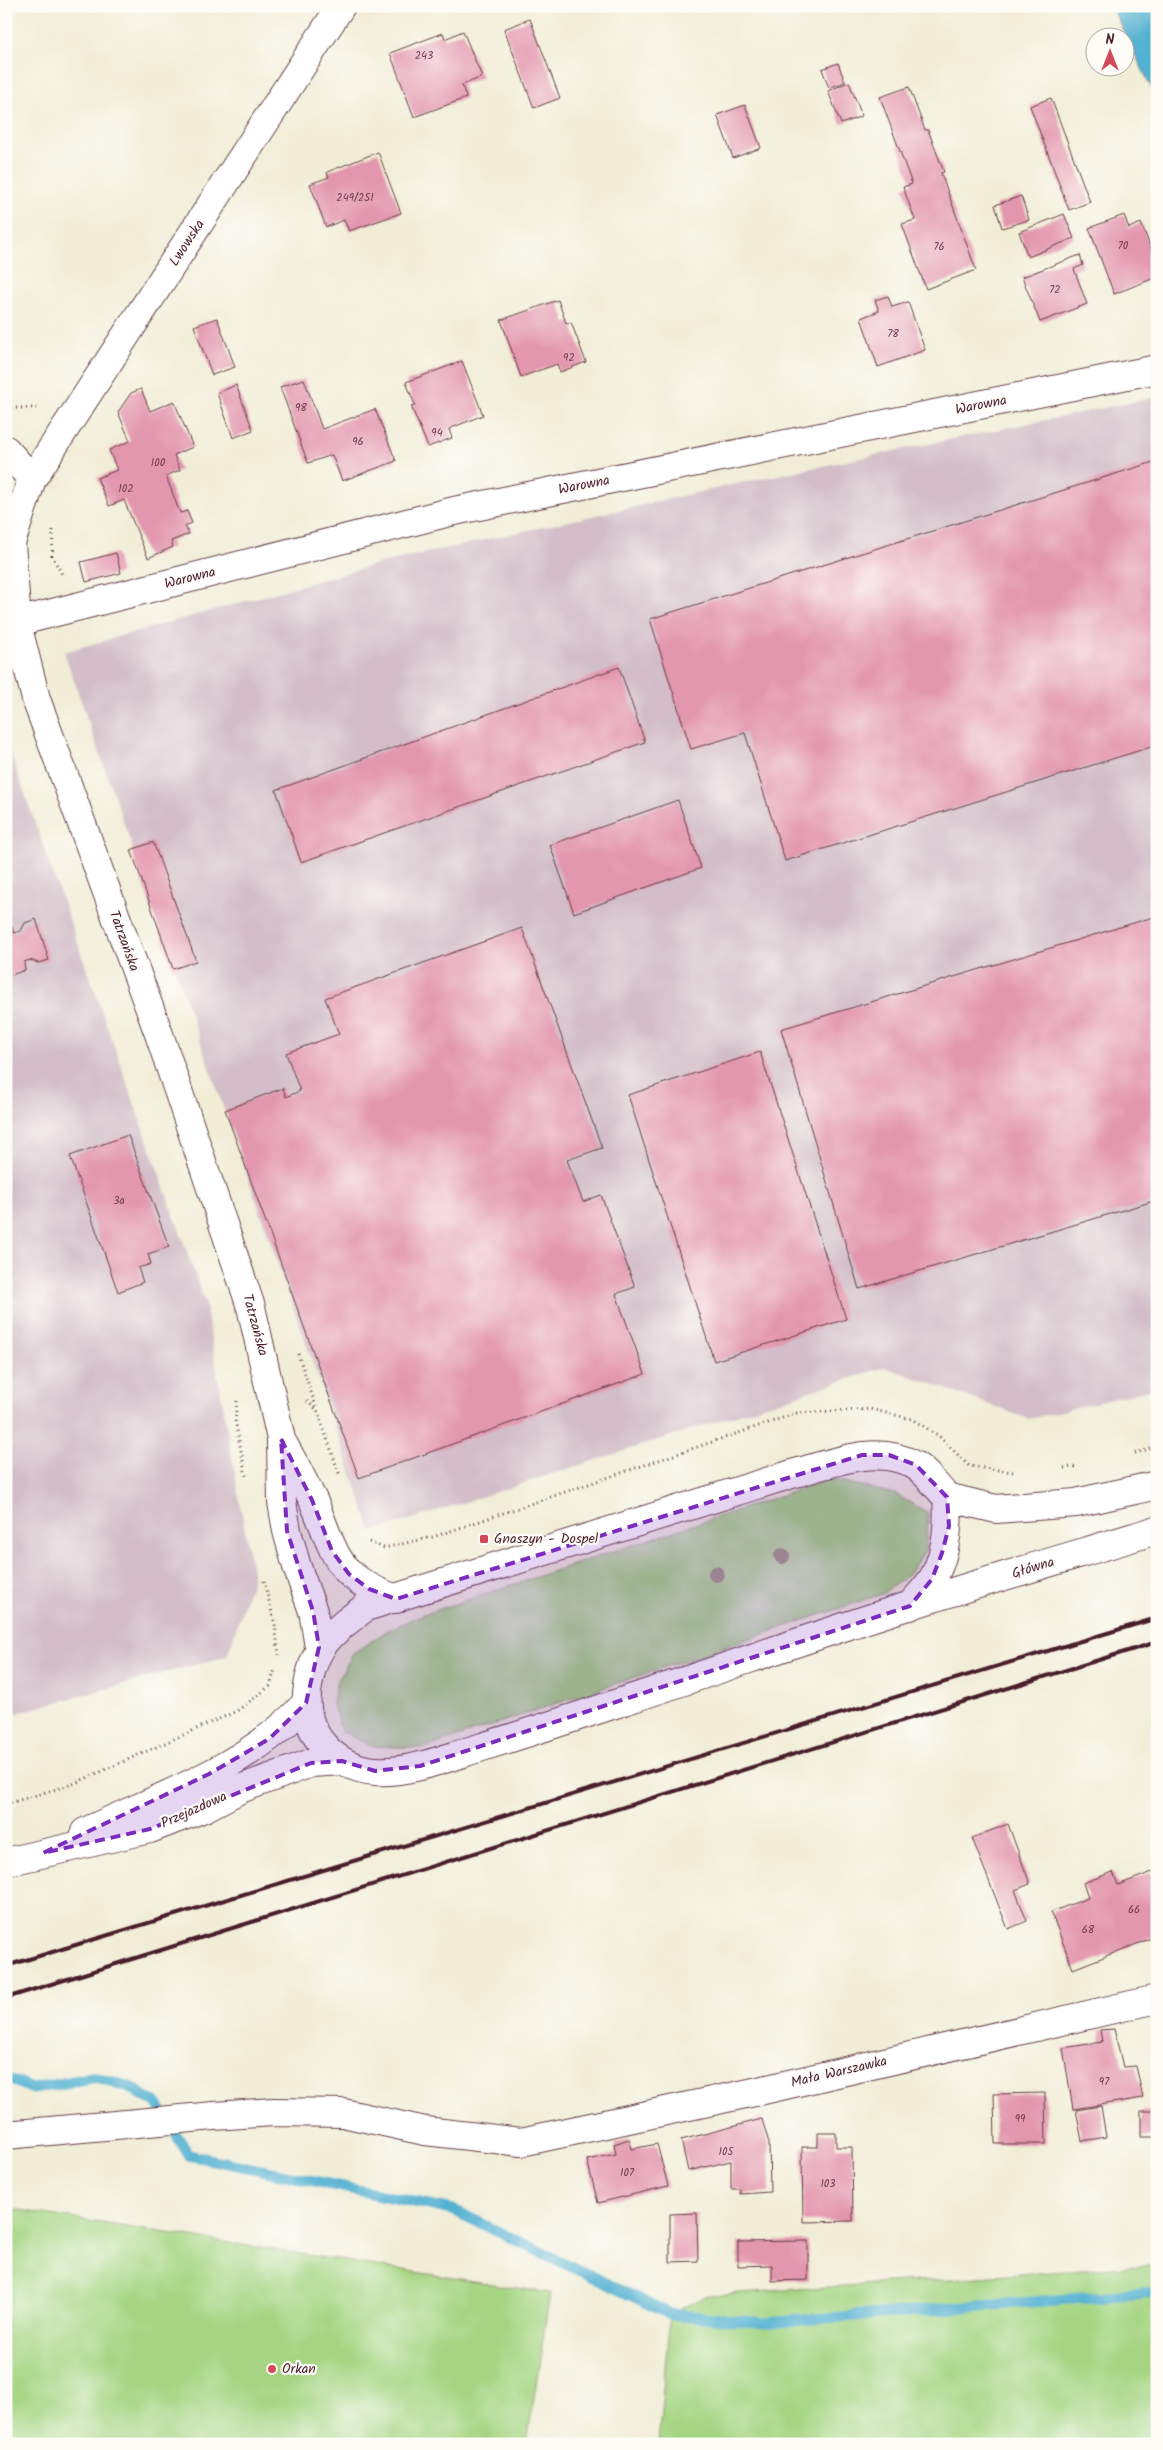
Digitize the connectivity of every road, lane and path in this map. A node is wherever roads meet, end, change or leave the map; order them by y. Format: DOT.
graph roads {
  1 [pos="341,6"];
  2 [pos="1157,369"];
  3 [pos="6,450"];
  4 [pos="32,480"];
  5 [pos="17,622"];
  6 [pos="281,1439"];
  7 [pos="1157,1485"];
  8 [pos="947,1497"];
  9 [pos="1157,1530"];
  10 [pos="396,1599"];
  11 [pos="910,1606"];
  12 [pos="275,1625"];
  13 [pos="319,1648"];
  14 [pos="306,1703"];
  15 [pos="342,1761"];
  16 [pos="6,1804"];
  17 [pos="43,1852"];
  18 [pos="6,1862"];
  19 [pos="1157,1999"];
  20 [pos="6,2135"];
  1 -- 4 [label="street, Lwowska"];
  2 -- 5 [label="street, Warowna"];
  3 -- 4 [label="street"];
  4 -- 5 [label="street, Tatrzańska"];
  5 -- 6 [label="street, Tatrzańska"];
  6 -- 10 [label="street, Tatrzańska"];
  6 -- 13 [label="street, Tatrzańska"];
  7 -- 8 [label="street"];
  8 -- 10 [label="street"];
  8 -- 11 [label="street"];
  9 -- 11 [label="street, Główna"];
  10 -- 13 [label="street"];
  11 -- 15 [label="street, Główna"];
  12 -- 16 [label="path"];
  13 -- 14 [label="street"];
  14 -- 15 [label="street"];
  14 -- 17 [label="street, Przejazdowa"];
  15 -- 17 [label="street, Przejazdowa"];
  17 -- 18 [label="street, Przejazdowa"];
  19 -- 20 [label="street, Mała Warszawka"];
}
